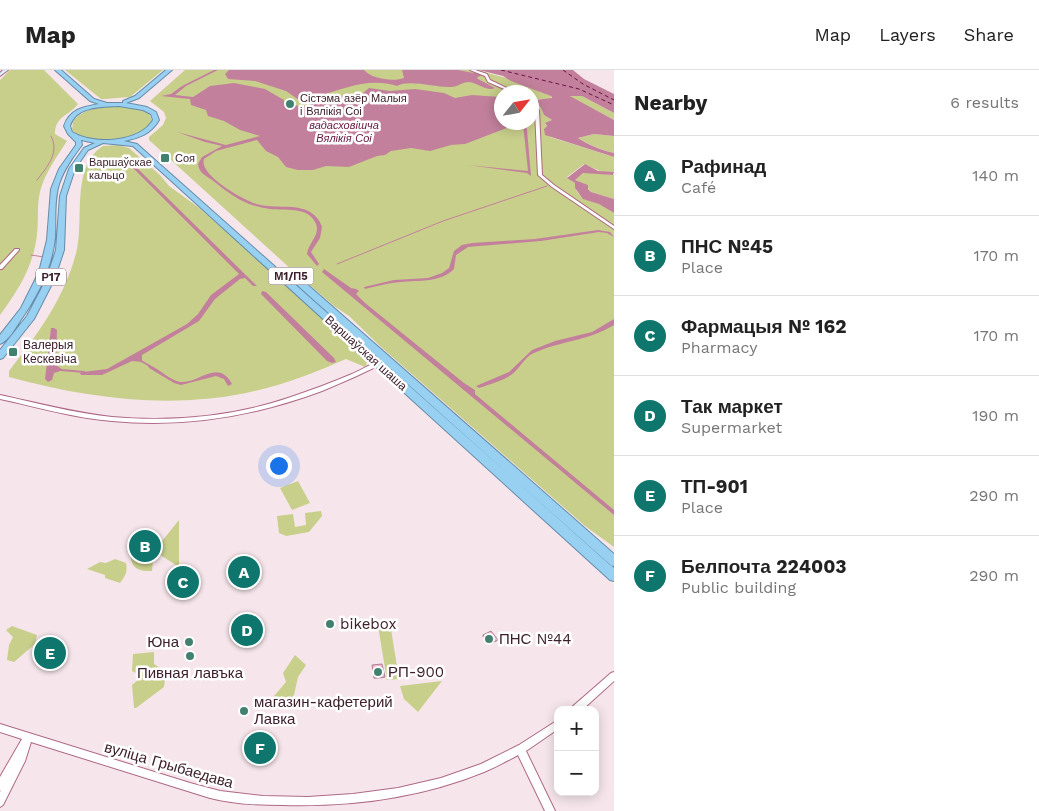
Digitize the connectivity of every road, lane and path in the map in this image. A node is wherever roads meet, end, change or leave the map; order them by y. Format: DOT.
graph roads {
  1 [pos="6,70"];
  2 [pos="50,70"];
  3 [pos="58,70"];
  4 [pos="169,70"];
  5 [pos="178,70"];
  6 [pos="472,70"];
  7 [pos="0,75"];
  8 [pos="498,85"];
  9 [pos="119,103"];
  10 [pos="109,104"];
  11 [pos="144,107"];
  12 [pos="81,111"];
  13 [pos="538,130"];
  14 [pos="145,132"];
  15 [pos="75,136"];
  16 [pos="113,141"];
  17 [pos="104,142"];
  18 [pos="614,228"];
  19 [pos="17,250"];
  20 [pos="2,262"];
  21 [pos="0,268"];
  22 [pos="0,340"];
  23 [pos="0,356"];
  24 [pos="383,362"];
  25 [pos="0,397"];
  26 [pos="614,561"];
  27 [pos="614,576"];
  28 [pos="614,676"];
  29 [pos="580,706"];
  30 [pos="554,727"];
  31 [pos="0,728"];
  32 [pos="28,737"];
  33 [pos="520,751"];
  34 [pos="0,786"];
  35 [pos="0,802"];
  36 [pos="550,811"];
  1 -- 7 [label="main road"];
  2 -- 12 [label="highway"];
  3 -- 10 [label="highway"];
  4 -- 9 [label="highway"];
  5 -- 11 [label="highway"];
  6 -- 8 [label="street"];
  9 -- 10 [label="highway"];
  9 -- 11 [label="highway"];
  10 -- 12 [label="highway"];
  11 -- 14 [label="highway"];
  12 -- 15 [label="highway"];
  13 -- 18 [label="street"];
  14 -- 16 [label="highway, Варшаўская шаша / М1/П5"];
  14 -- 24 [label="highway, Варшаўская шаша / М1/П5"];
  15 -- 17 [label="highway, Варшаўская шаша / М1/П5"];
  15 -- 22 [label="highway, Р17"];
  16 -- 17 [label="highway, Варшаўская шаша / М1/П5"];
  16 -- 24 [label="highway, Варшаўская шаша / М1/П5"];
  17 -- 23 [label="highway, Р17"];
  19 -- 20 [label="street"];
  20 -- 21 [label="street"];
  24 -- 25 [label="street"];
  24 -- 26 [label="highway, Варшаўская шаша / М1/П5"];
  24 -- 27 [label="highway, Варшаўская шаша / М1/П5"];
  28 -- 29 [label="street"];
  30 -- 33 [label="street, вуліца Грыбаедава"];
  31 -- 32 [label="street, вуліца Грыбаедава"];
  32 -- 33 [label="street, вуліца Грыбаедава"];
  32 -- 34 [label="street"];
  32 -- 35 [label="street"];
  33 -- 36 [label="street"];
}
